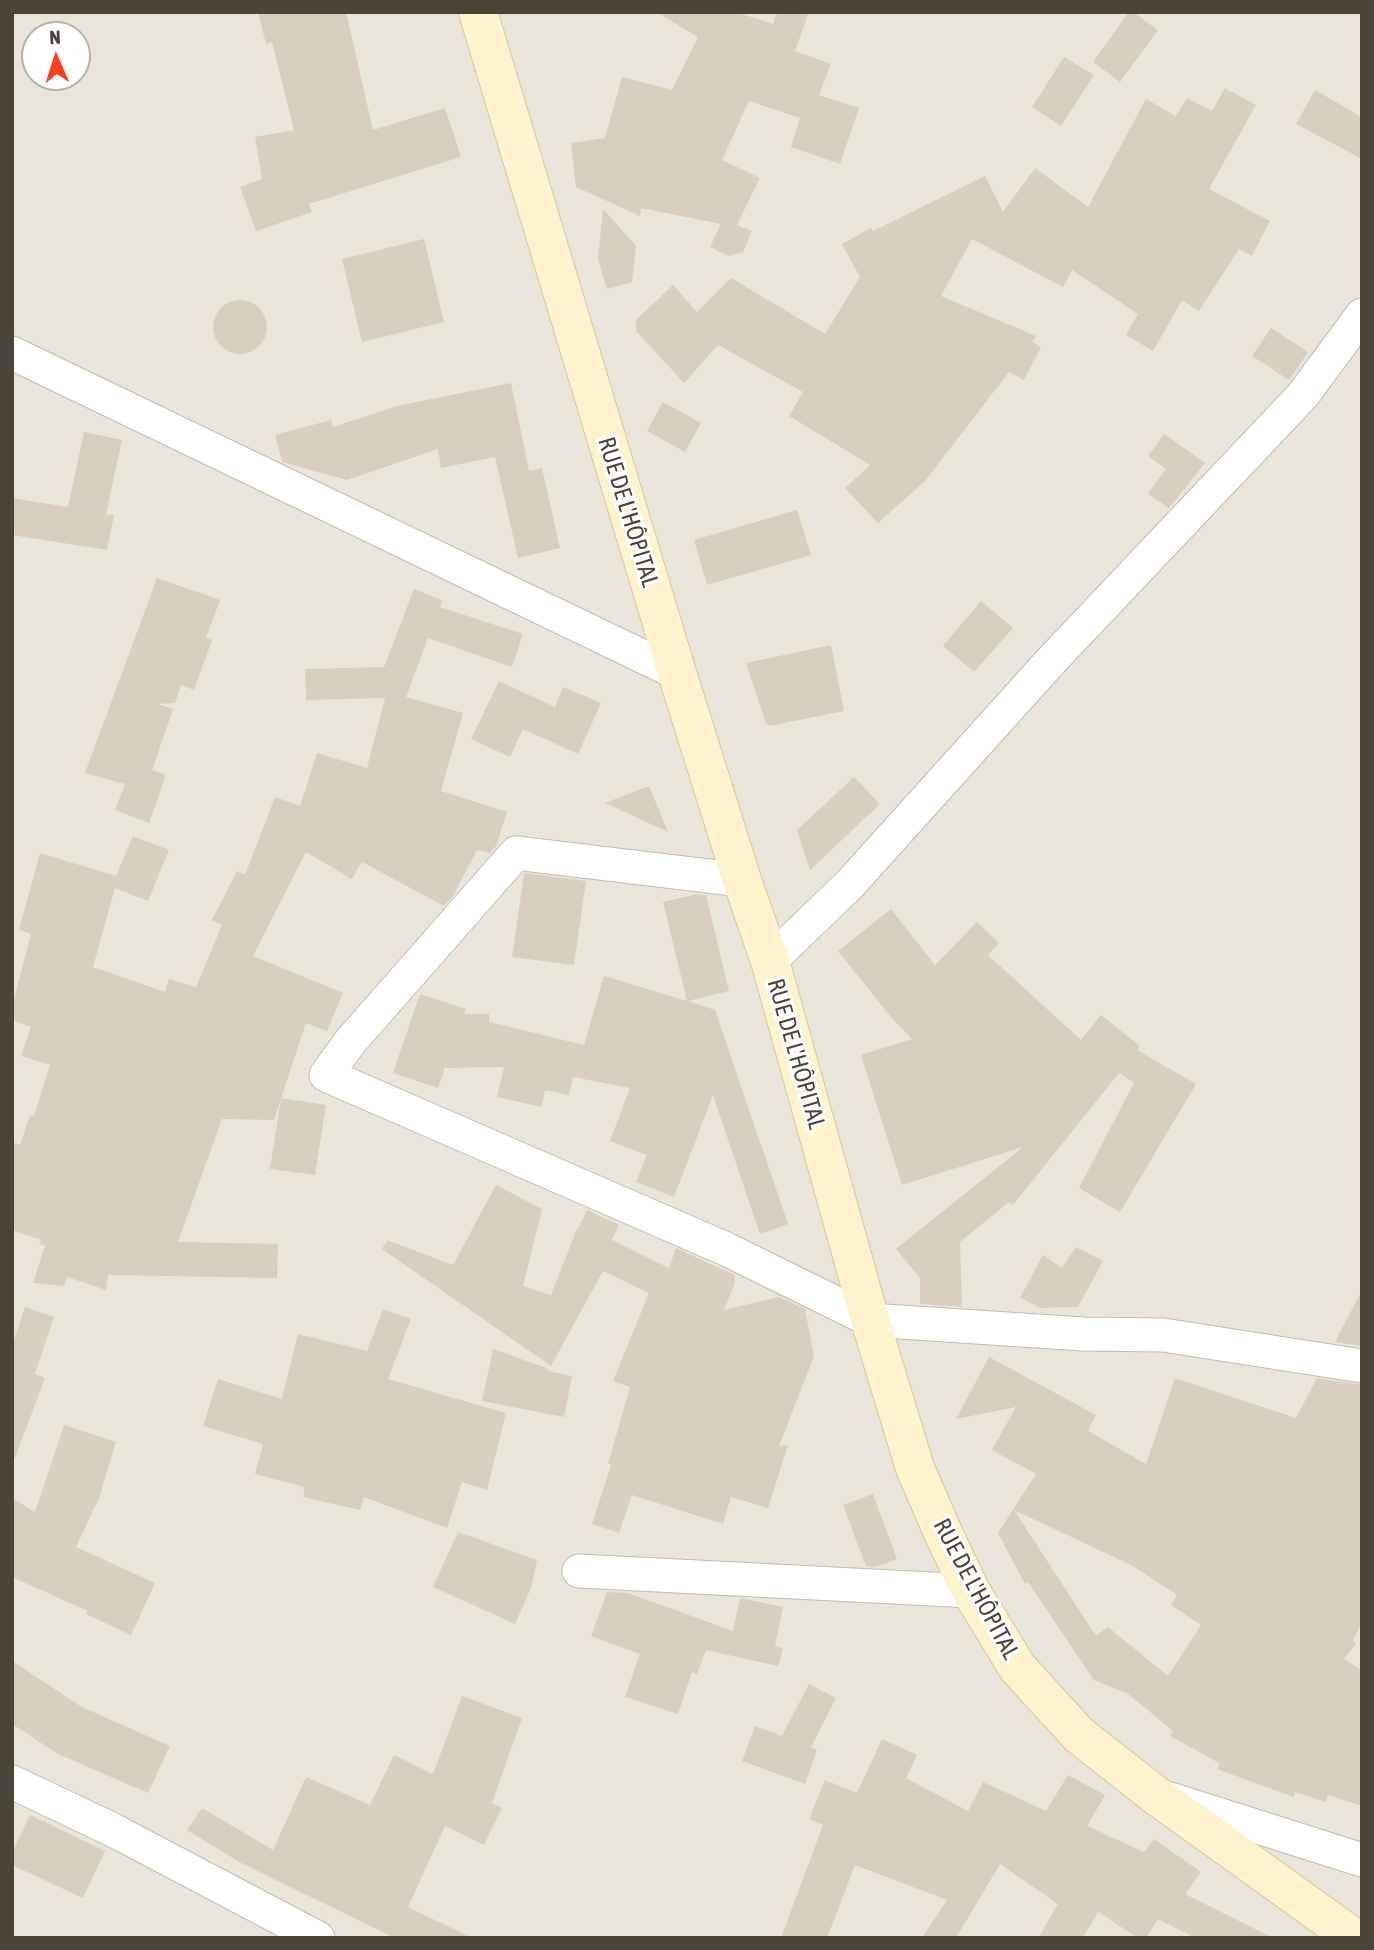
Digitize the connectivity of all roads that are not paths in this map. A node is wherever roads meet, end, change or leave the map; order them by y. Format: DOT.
graph roads {
  1 [pos="478,12"];
  2 [pos="1362,315"];
  3 [pos="12,352"];
  4 [pos="677,673"];
  5 [pos="742,880"];
  6 [pos="770,961"];
  7 [pos="870,1320"];
  8 [pos="1362,1367"];
  9 [pos="579,1571"];
  10 [pos="971,1591"];
  11 [pos="12,1782"];
  12 [pos="1154,1794"];
  13 [pos="1362,1860"];
  14 [pos="318,1938"];
  15 [pos="1354,1938"];
  1 -- 4 [label="main road, RUE DE L'HÔPITAL"];
  2 -- 6 [label="street"];
  3 -- 4 [label="street"];
  4 -- 5 [label="main road, RUE DE L'HÔPITAL"];
  5 -- 6 [label="main road, RUE DE L'HÔPITAL"];
  5 -- 7 [label="street"];
  6 -- 7 [label="main road, RUE DE L'HÔPITAL"];
  7 -- 8 [label="street"];
  7 -- 10 [label="main road, RUE DE L'HÔPITAL"];
  9 -- 10 [label="street"];
  10 -- 12 [label="main road, RUE DE L'HÔPITAL"];
  11 -- 14 [label="street"];
  12 -- 13 [label="street"];
  12 -- 15 [label="main road, RUE DE L'HÔPITAL"];
}
